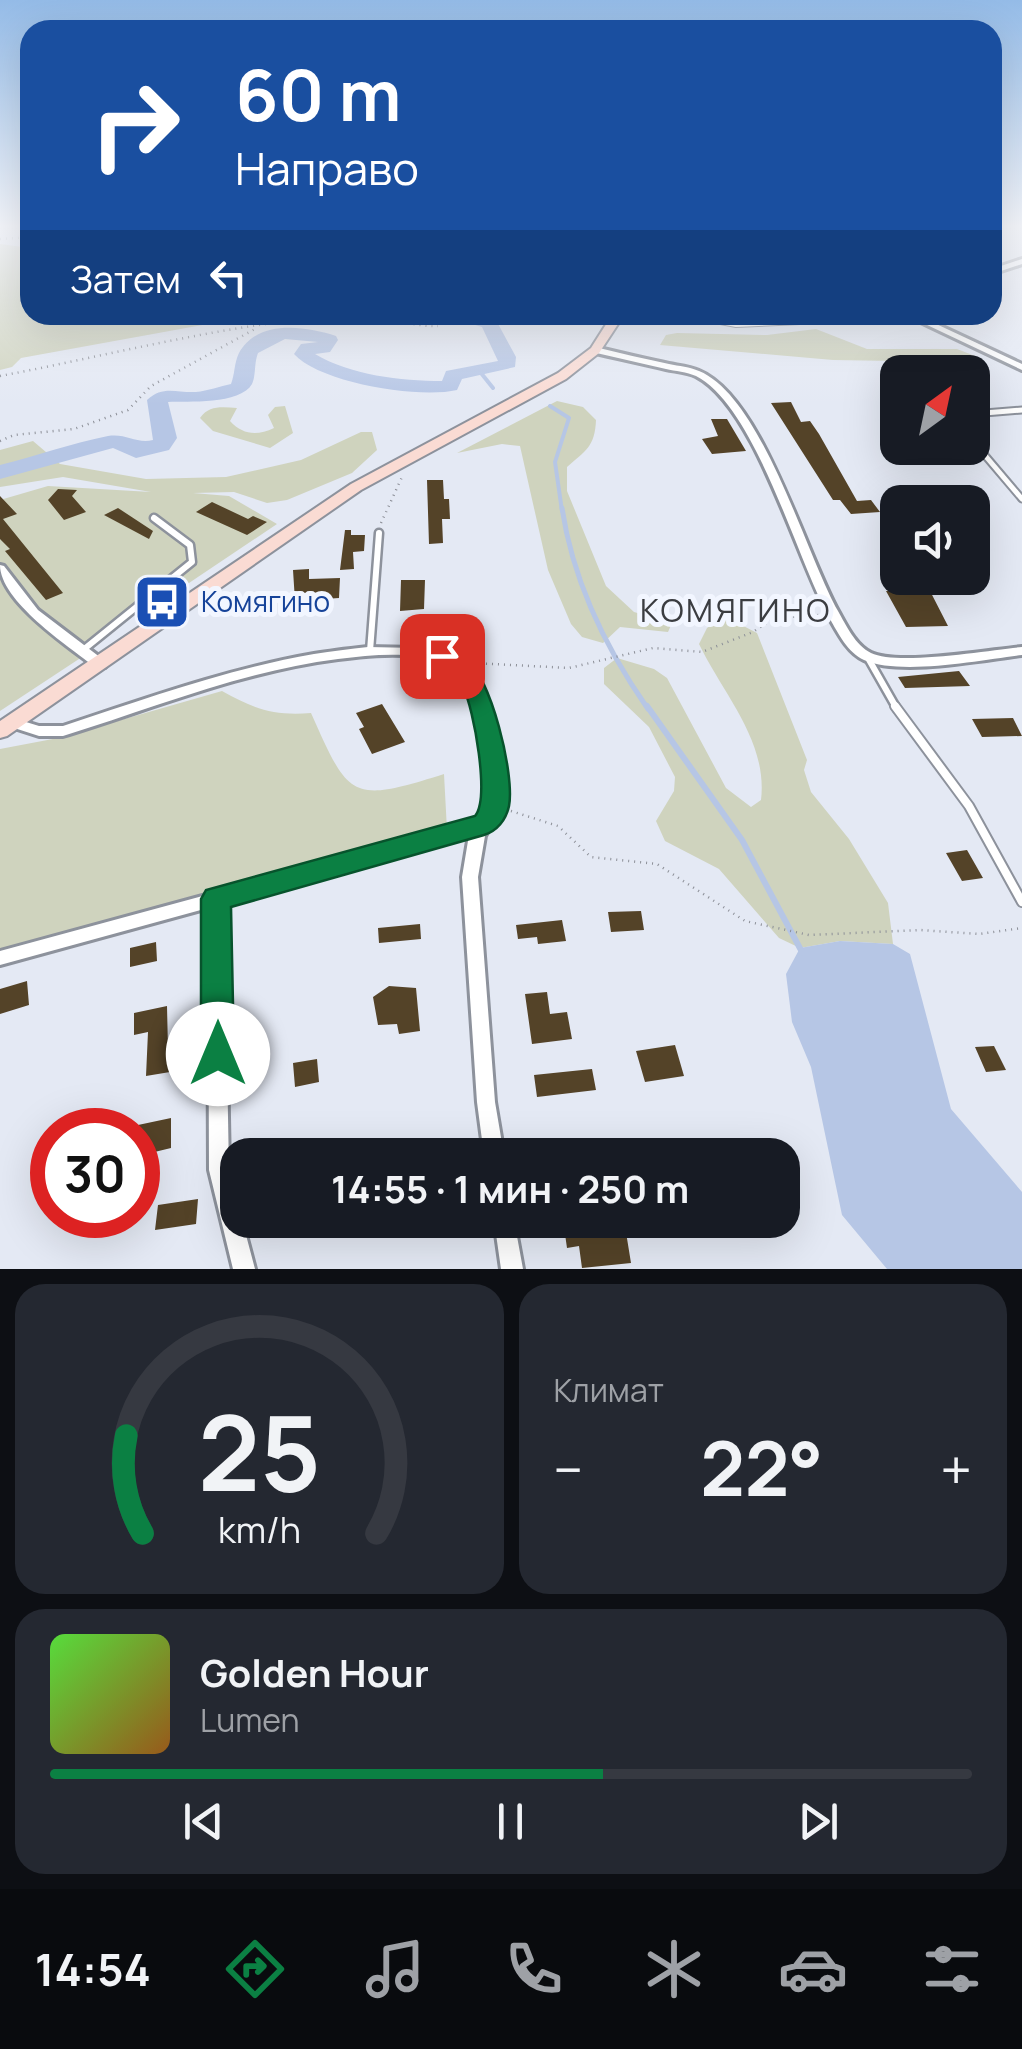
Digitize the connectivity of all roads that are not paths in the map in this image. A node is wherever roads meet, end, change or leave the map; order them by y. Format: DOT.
graph roads {
  1 [pos="611,325"];
  2 [pos="931,325"];
  3 [pos="594,350"];
  4 [pos="1022,367"];
  5 [pos="1022,410"];
  6 [pos="990,413"];
  7 [pos="990,461"];
  8 [pos="1022,499"];
  9 [pos="154,518"];
  10 [pos="379,533"];
  11 [pos="0,568"];
  12 [pos="82,651"];
  13 [pos="370,651"];
  14 [pos="1022,651"];
  15 [pos="868,657"];
  16 [pos="100,664"];
  17 [pos="6,727"];
  18 [pos="484,824"];
  19 [pos="216,899"];
  20 [pos="1022,902"];
  21 [pos="0,958"];
  22 [pos="491,1138"];
  23 [pos="507,1238"];
  24 [pos="244,1269"];
  25 [pos="512,1269"];
  1 -- 3 [label="street"];
  2 -- 4 [label="street"];
  3 -- 15 [label="street"];
  3 -- 16 [label="street"];
  5 -- 6 [label="lane"];
  7 -- 8 [label="lane"];
  9 -- 12 [label="lane"];
  10 -- 13 [label="lane"];
  11 -- 12 [label="street"];
  12 -- 16 [label="street"];
  13 -- 17 [label="street"];
  13 -- 18 [label="street"];
  14 -- 15 [label="street"];
  15 -- 20 [label="lane"];
  16 -- 17 [label="street"];
  18 -- 19 [label="street"];
  18 -- 22 [label="street"];
  19 -- 21 [label="street"];
  19 -- 24 [label="street"];
  23 -- 25 [label="street"];
}
